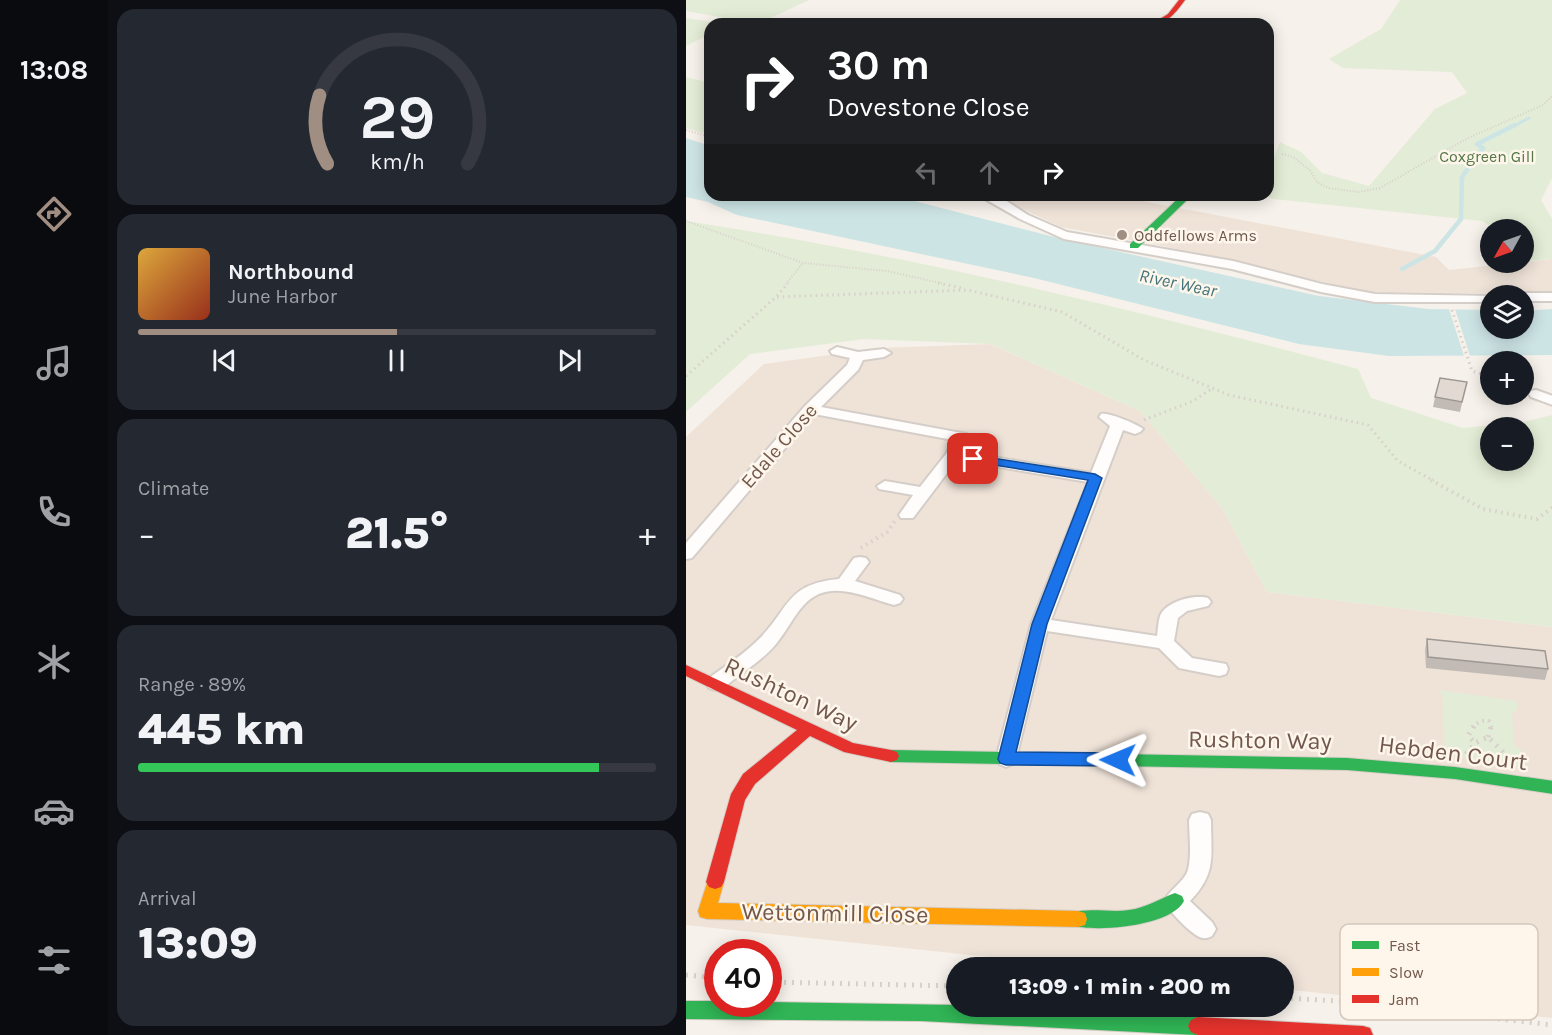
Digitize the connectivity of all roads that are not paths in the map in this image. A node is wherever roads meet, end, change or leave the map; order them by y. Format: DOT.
graph roads {
  1 [pos="1182,0"];
  2 [pos="1165,18"];
  3 [pos="999,201"];
  4 [pos="1181,201"];
  5 [pos="1134,246"];
  6 [pos="1534,297"];
  7 [pos="1553,297"];
  8 [pos="1480,298"];
  9 [pos="837,351"];
  10 [pos="884,353"];
  11 [pos="858,356"];
  12 [pos="1536,394"];
  13 [pos="1553,401"];
  14 [pos="810,409"];
  15 [pos="1120,423"];
  16 [pos="953,455"];
  17 [pos="1095,478"];
  18 [pos="885,486"];
  19 [pos="924,492"];
  20 [pos="906,515"];
  21 [pos="686,554"];
  22 [pos="860,562"];
  23 [pos="844,584"];
  24 [pos="894,600"];
  25 [pos="1202,602"];
  26 [pos="1040,624"];
  27 [pos="1165,643"];
  28 [pos="1219,669"];
  29 [pos="686,670"];
  30 [pos="716,683"];
  31 [pos="808,729"];
  32 [pos="1006,759"];
  33 [pos="1347,764"];
  34 [pos="1553,788"];
  35 [pos="1200,820"];
  36 [pos="1175,901"];
  37 [pos="1204,929"];
  38 [pos="686,1010"];
  39 [pos="1363,1035"];
  1 -- 2 [label="street"];
  3 -- 5 [label="street"];
  4 -- 5 [label="street"];
  5 -- 8 [label="street"];
  6 -- 7 [label="street"];
  9 -- 11 [label="street"];
  10 -- 11 [label="street"];
  11 -- 14 [label="street, Edale Close"];
  12 -- 13 [label="street"];
  14 -- 16 [label="street"];
  14 -- 21 [label="street, Edale Close"];
  15 -- 17 [label="street"];
  16 -- 17 [label="street"];
  16 -- 19 [label="street"];
  17 -- 26 [label="street"];
  18 -- 19 [label="street"];
  19 -- 20 [label="street"];
  22 -- 23 [label="street"];
  23 -- 24 [label="street"];
  23 -- 30 [label="street"];
  25 -- 27 [label="street"];
  26 -- 27 [label="street"];
  26 -- 32 [label="street"];
  27 -- 28 [label="street"];
  29 -- 30 [label="street, Rushton Way"];
  30 -- 31 [label="street, Rushton Way"];
  31 -- 32 [label="street, Rushton Way"];
  31 -- 36 [label="street, Wettonmill Close"];
  32 -- 33 [label="street, Rushton Way"];
  33 -- 34 [label="street, Hebden Court"];
  35 -- 36 [label="street, Wettonmill Close"];
  36 -- 37 [label="street"];
  38 -- 39 [label="street"];
}
